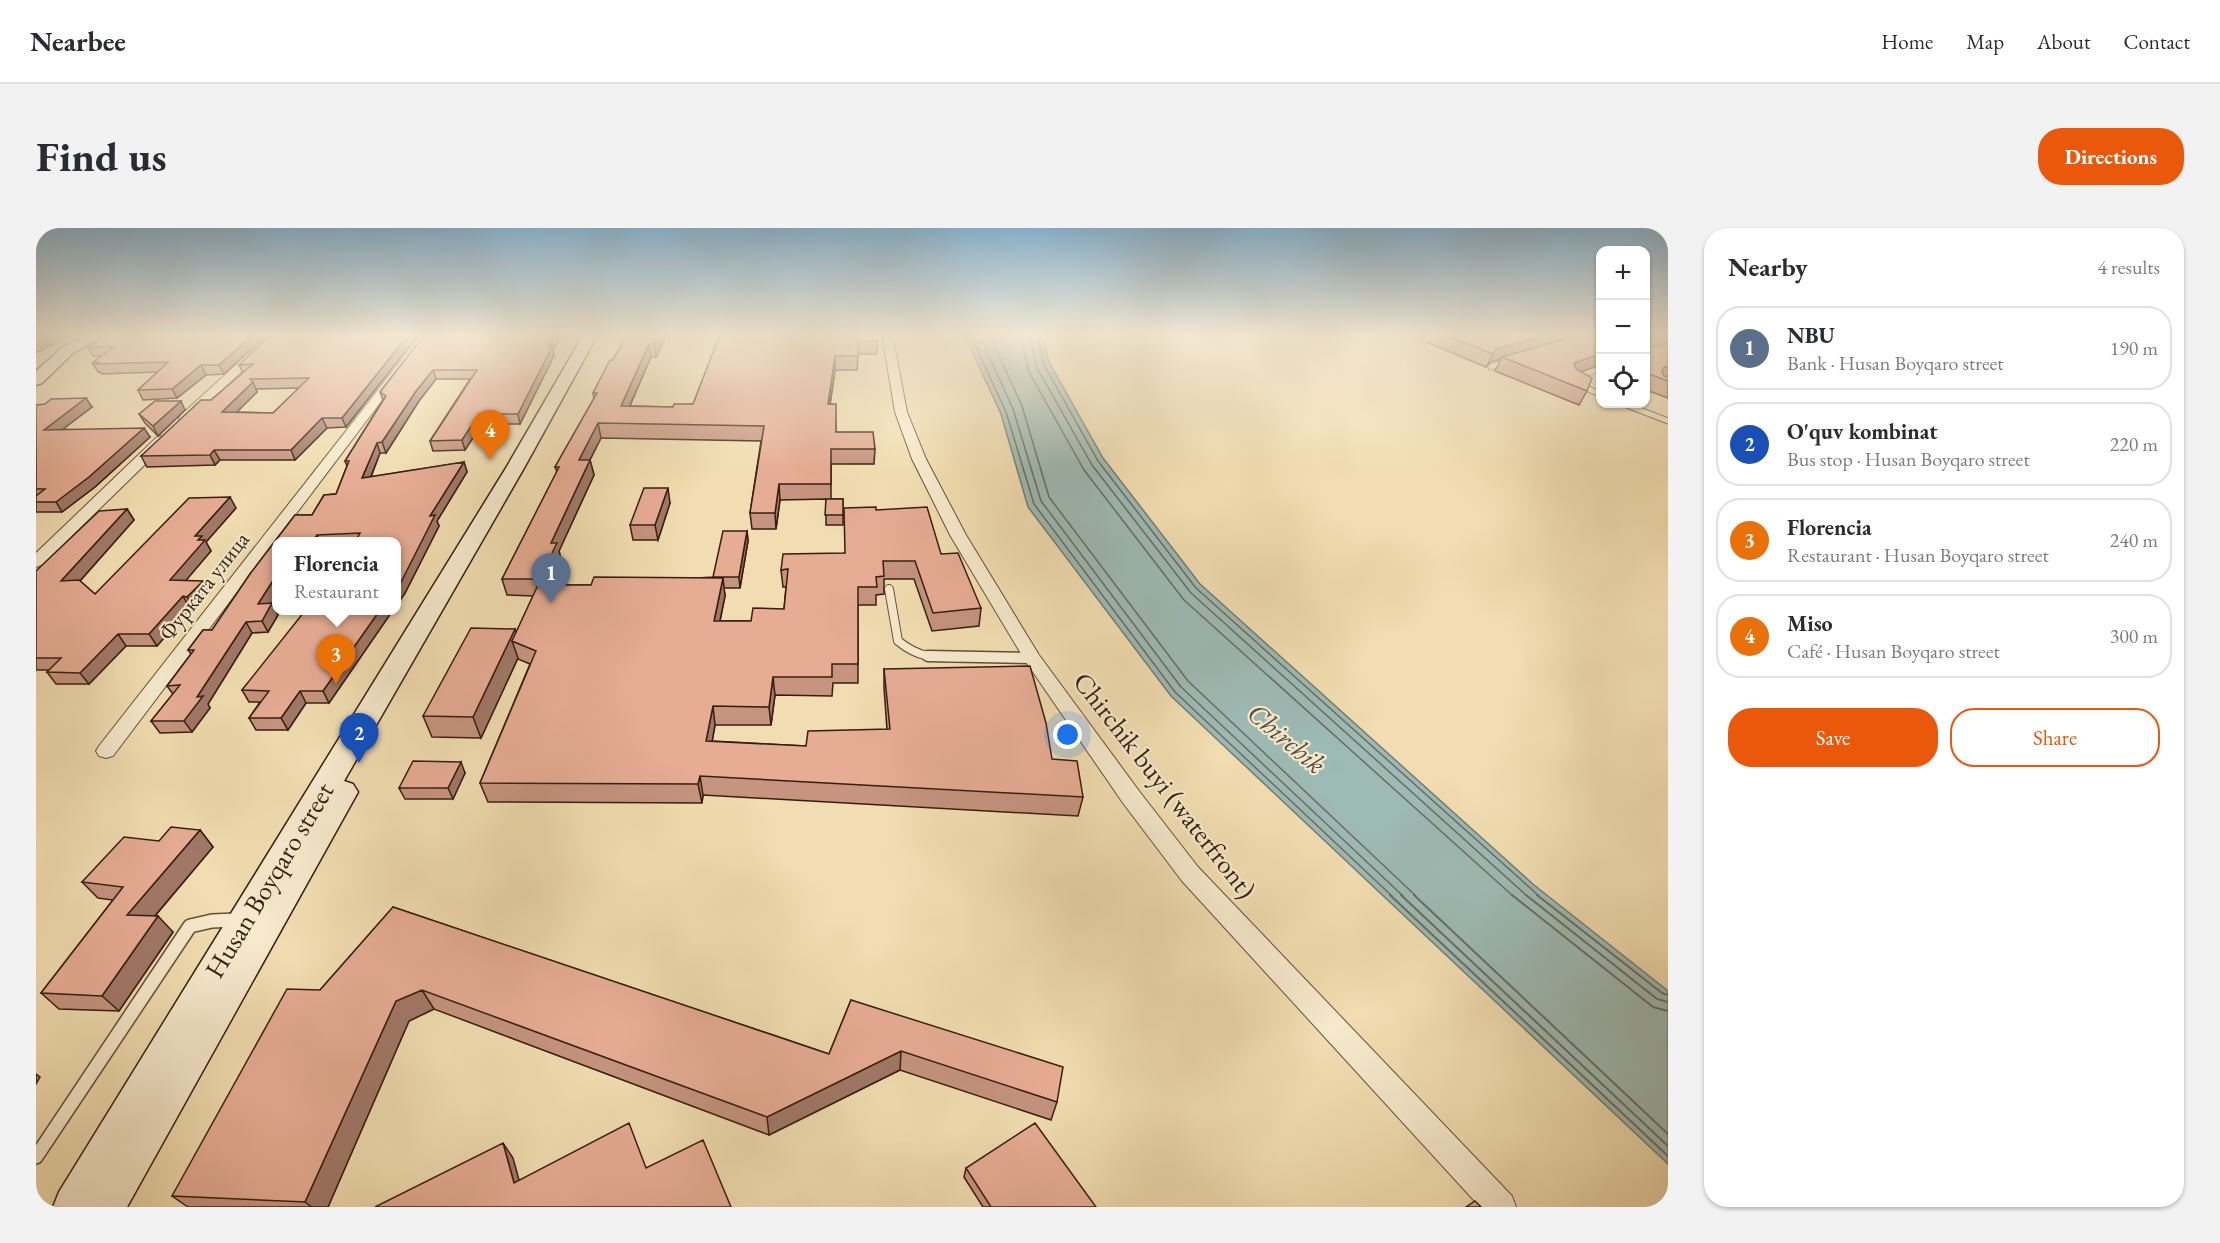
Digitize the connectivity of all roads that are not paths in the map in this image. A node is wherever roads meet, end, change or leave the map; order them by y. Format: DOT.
graph roads {
  1 [pos="228,380"];
  2 [pos="392,380"];
  3 [pos="565,380"];
  4 [pos="578,380"];
  5 [pos="895,380"];
  6 [pos="1572,380"];
  7 [pos="1596,392"];
  8 [pos="1634,408"];
  9 [pos="1668,421"];
  10 [pos="36,562"];
  11 [pos="890,589"];
  12 [pos="1032,658"];
  13 [pos="106,751"];
  14 [pos="245,920"];
  15 [pos="36,1157"];
  16 [pos="74,1207"];
  17 [pos="104,1207"];
  18 [pos="1501,1207"];
  1 -- 10 [label="street"];
  2 -- 13 [label="street, Фурката улица"];
  3 -- 14 [label="main road, Husan Boyqaro street"];
  4 -- 17 [label="main road, Husan Boyqaro street"];
  5 -- 12 [label="street, Chirchik buyi (waterfront)"];
  6 -- 7 [label="lane"];
  8 -- 9 [label="lane"];
  11 -- 12 [label="lane"];
  12 -- 18 [label="street, Chirchik buyi (waterfront)"];
  14 -- 15 [label="lane"];
  14 -- 16 [label="main road, Husan Boyqaro street"];
}
